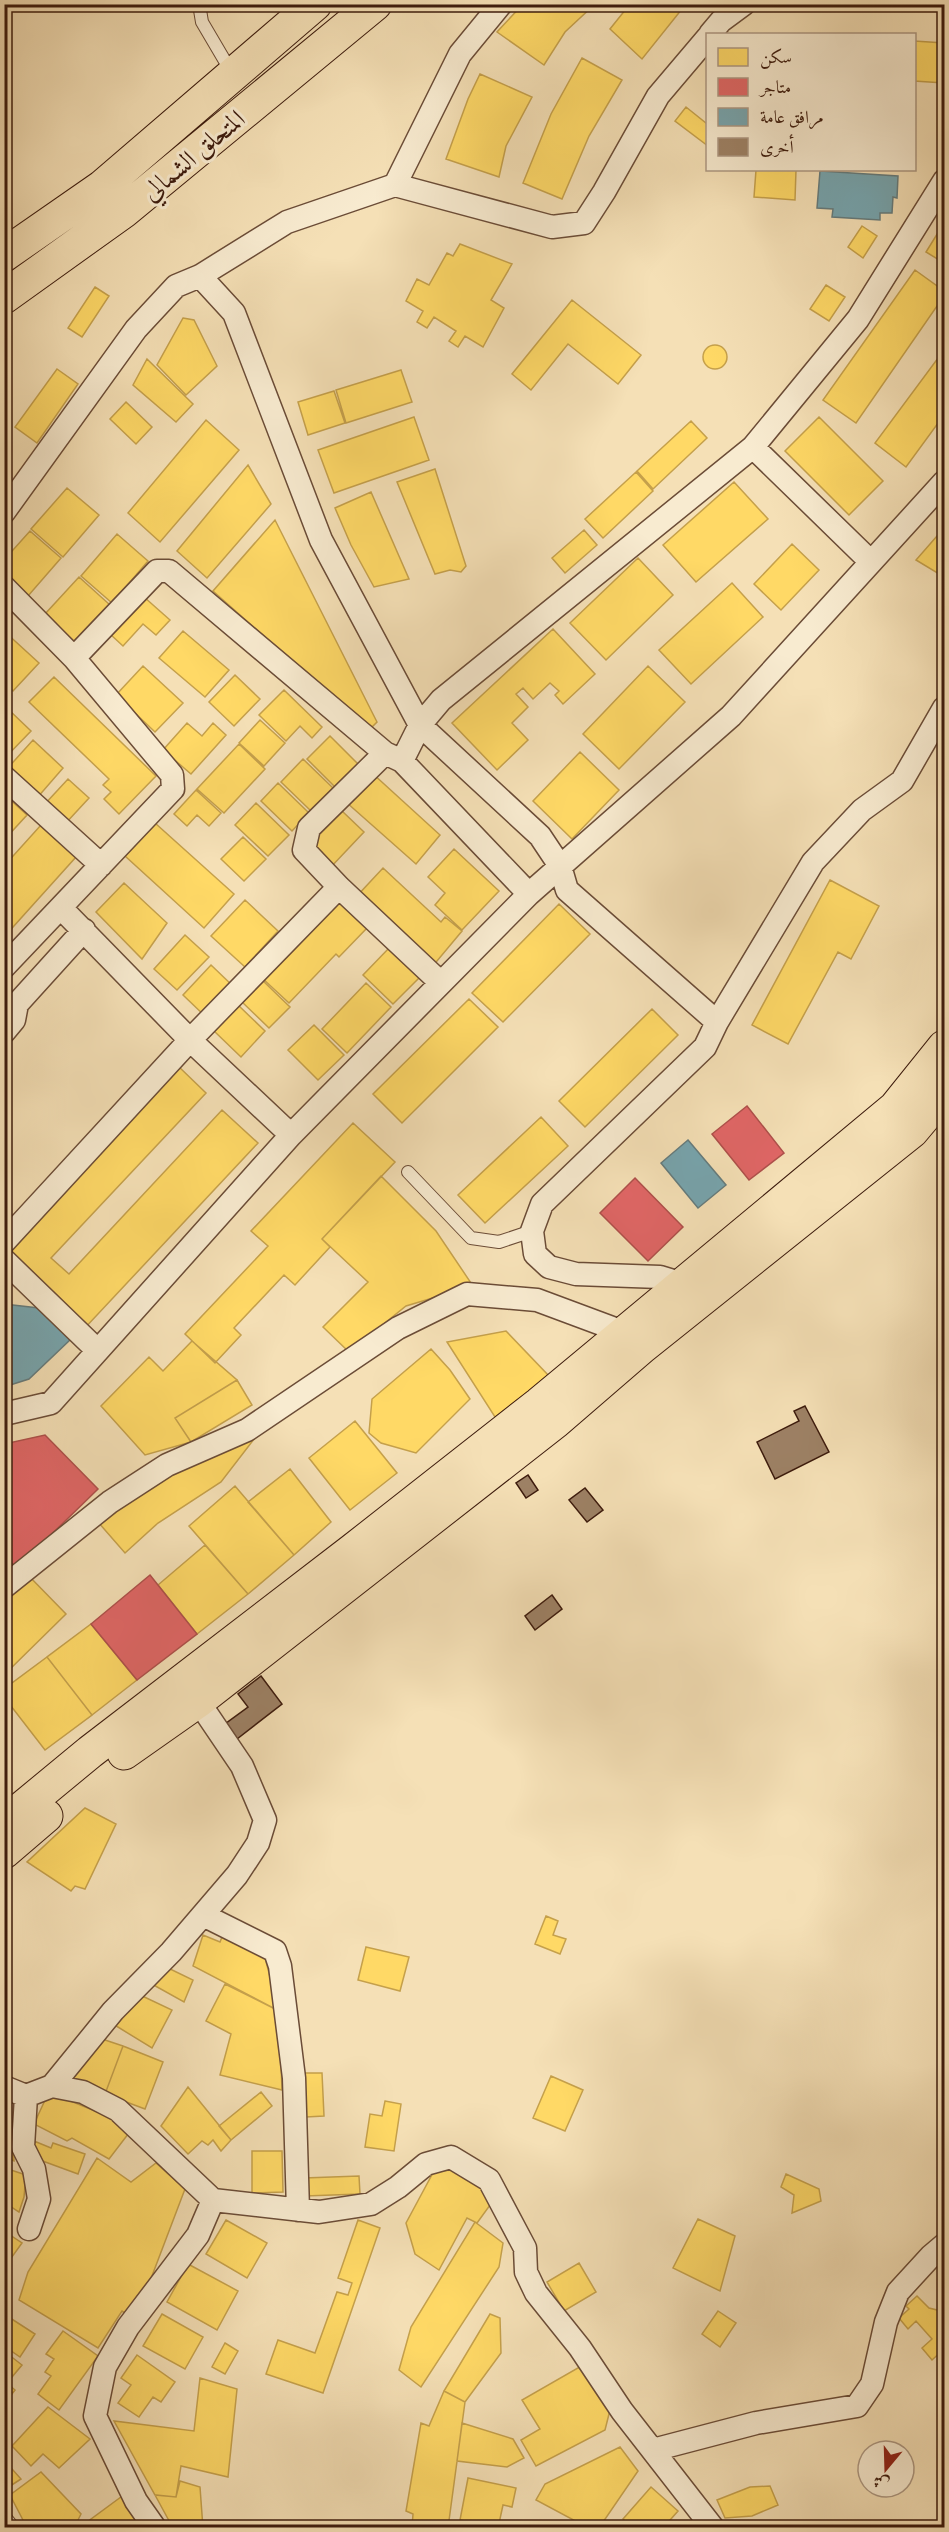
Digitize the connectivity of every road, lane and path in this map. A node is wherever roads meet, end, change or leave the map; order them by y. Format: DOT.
graph roads {
  1 [pos="199,4"];
  2 [pos="315,4"];
  3 [pos="375,4"];
  4 [pos="501,4"];
  5 [pos="744,4"];
  6 [pos="711,33"];
  7 [pos="706,40"];
  8 [pos="232,74"];
  9 [pos="945,181"];
  10 [pos="395,185"];
  11 [pos="4,255"];
  12 [pos="200,276"];
  13 [pos="4,297"];
  14 [pos="753,447"];
  15 [pos="945,482"];
  16 [pos="6,505"];
  17 [pos="870,561"];
  18 [pos="4,587"];
  19 [pos="74,658"];
  20 [pos="945,708"];
  21 [pos="420,725"];
  22 [pos="394,757"];
  23 [pos="4,777"];
  24 [pos="101,865"];
  25 [pos="560,866"];
  26 [pos="339,887"];
  27 [pos="529,894"];
  28 [pos="61,908"];
  29 [pos="84,930"];
  30 [pos="4,967"];
  31 [pos="441,983"];
  32 [pos="11,997"];
  33 [pos="717,1022"];
  34 [pos="4,1032"];
  35 [pos="190,1040"];
  36 [pos="945,1047"];
  37 [pos="945,1093"];
  38 [pos="291,1135"];
  39 [pos="408,1172"];
  40 [pos="532,1231"];
  41 [pos="4,1242"];
  42 [pos="4,1260"];
  43 [pos="683,1284"];
  44 [pos="623,1332"];
  45 [pos="97,1350"];
  46 [pos="4,1414"];
  47 [pos="7,1578"];
  48 [pos="198,1701"];
  49 [pos="4,1823"];
  50 [pos="4,1852"];
  51 [pos="202,1915"];
  52 [pos="52,2086"];
  53 [pos="4,2087"];
  54 [pos="26,2096"];
  55 [pos="213,2200"];
  56 [pos="297,2210"];
  57 [pos="29,2229"];
  58 [pos="945,2245"];
  59 [pos="653,2450"];
  60 [pos="4,2516"];
  61 [pos="14,2528"];
  62 [pos="154,2528"];
  63 [pos="713,2528"];
  1 -- 8 [label="lane"];
  2 -- 8 [label="main road, المتحلق الشمالي"];
  3 -- 13 [label="main road, المتحلق الشمالي"];
  4 -- 10 [label="street"];
  5 -- 6 [label="street"];
  7 -- 10 [label="street"];
  8 -- 11 [label="main road, المتحلق الشمالي"];
  9 -- 14 [label="street"];
  10 -- 12 [label="street"];
  12 -- 16 [label="street"];
  12 -- 21 [label="street"];
  14 -- 17 [label="street"];
  14 -- 21 [label="street"];
  15 -- 17 [label="street"];
  17 -- 25 [label="street"];
  18 -- 19 [label="street"];
  19 -- 22 [label="street"];
  19 -- 24 [label="street"];
  20 -- 33 [label="street"];
  21 -- 22 [label="street"];
  21 -- 25 [label="street"];
  22 -- 26 [label="street"];
  22 -- 27 [label="street"];
  23 -- 24 [label="street"];
  24 -- 28 [label="street"];
  25 -- 27 [label="street"];
  25 -- 33 [label="street"];
  26 -- 31 [label="street"];
  26 -- 35 [label="street"];
  27 -- 31 [label="street"];
  28 -- 29 [label="street"];
  28 -- 30 [label="street"];
  29 -- 32 [label="street"];
  29 -- 35 [label="street"];
  31 -- 38 [label="street"];
  32 -- 34 [label="street"];
  33 -- 40 [label="street"];
  35 -- 38 [label="street"];
  35 -- 41 [label="street"];
  36 -- 43 [label="main road"];
  37 -- 48 [label="main road"];
  38 -- 45 [label="street"];
  39 -- 40 [label="lane"];
  40 -- 43 [label="street"];
  42 -- 45 [label="street"];
  43 -- 44 [label="main road"];
  44 -- 47 [label="street"];
  44 -- 49 [label="main road"];
  45 -- 46 [label="street"];
  48 -- 50 [label="main road"];
  48 -- 51 [label="street"];
  51 -- 52 [label="street"];
  51 -- 56 [label="street"];
  52 -- 54 [label="street"];
  52 -- 55 [label="street"];
  53 -- 54 [label="street"];
  54 -- 57 [label="street"];
  55 -- 56 [label="street"];
  55 -- 62 [label="street"];
  56 -- 59 [label="street"];
  58 -- 59 [label="street"];
  59 -- 63 [label="street"];
  60 -- 61 [label="lane"];
}
